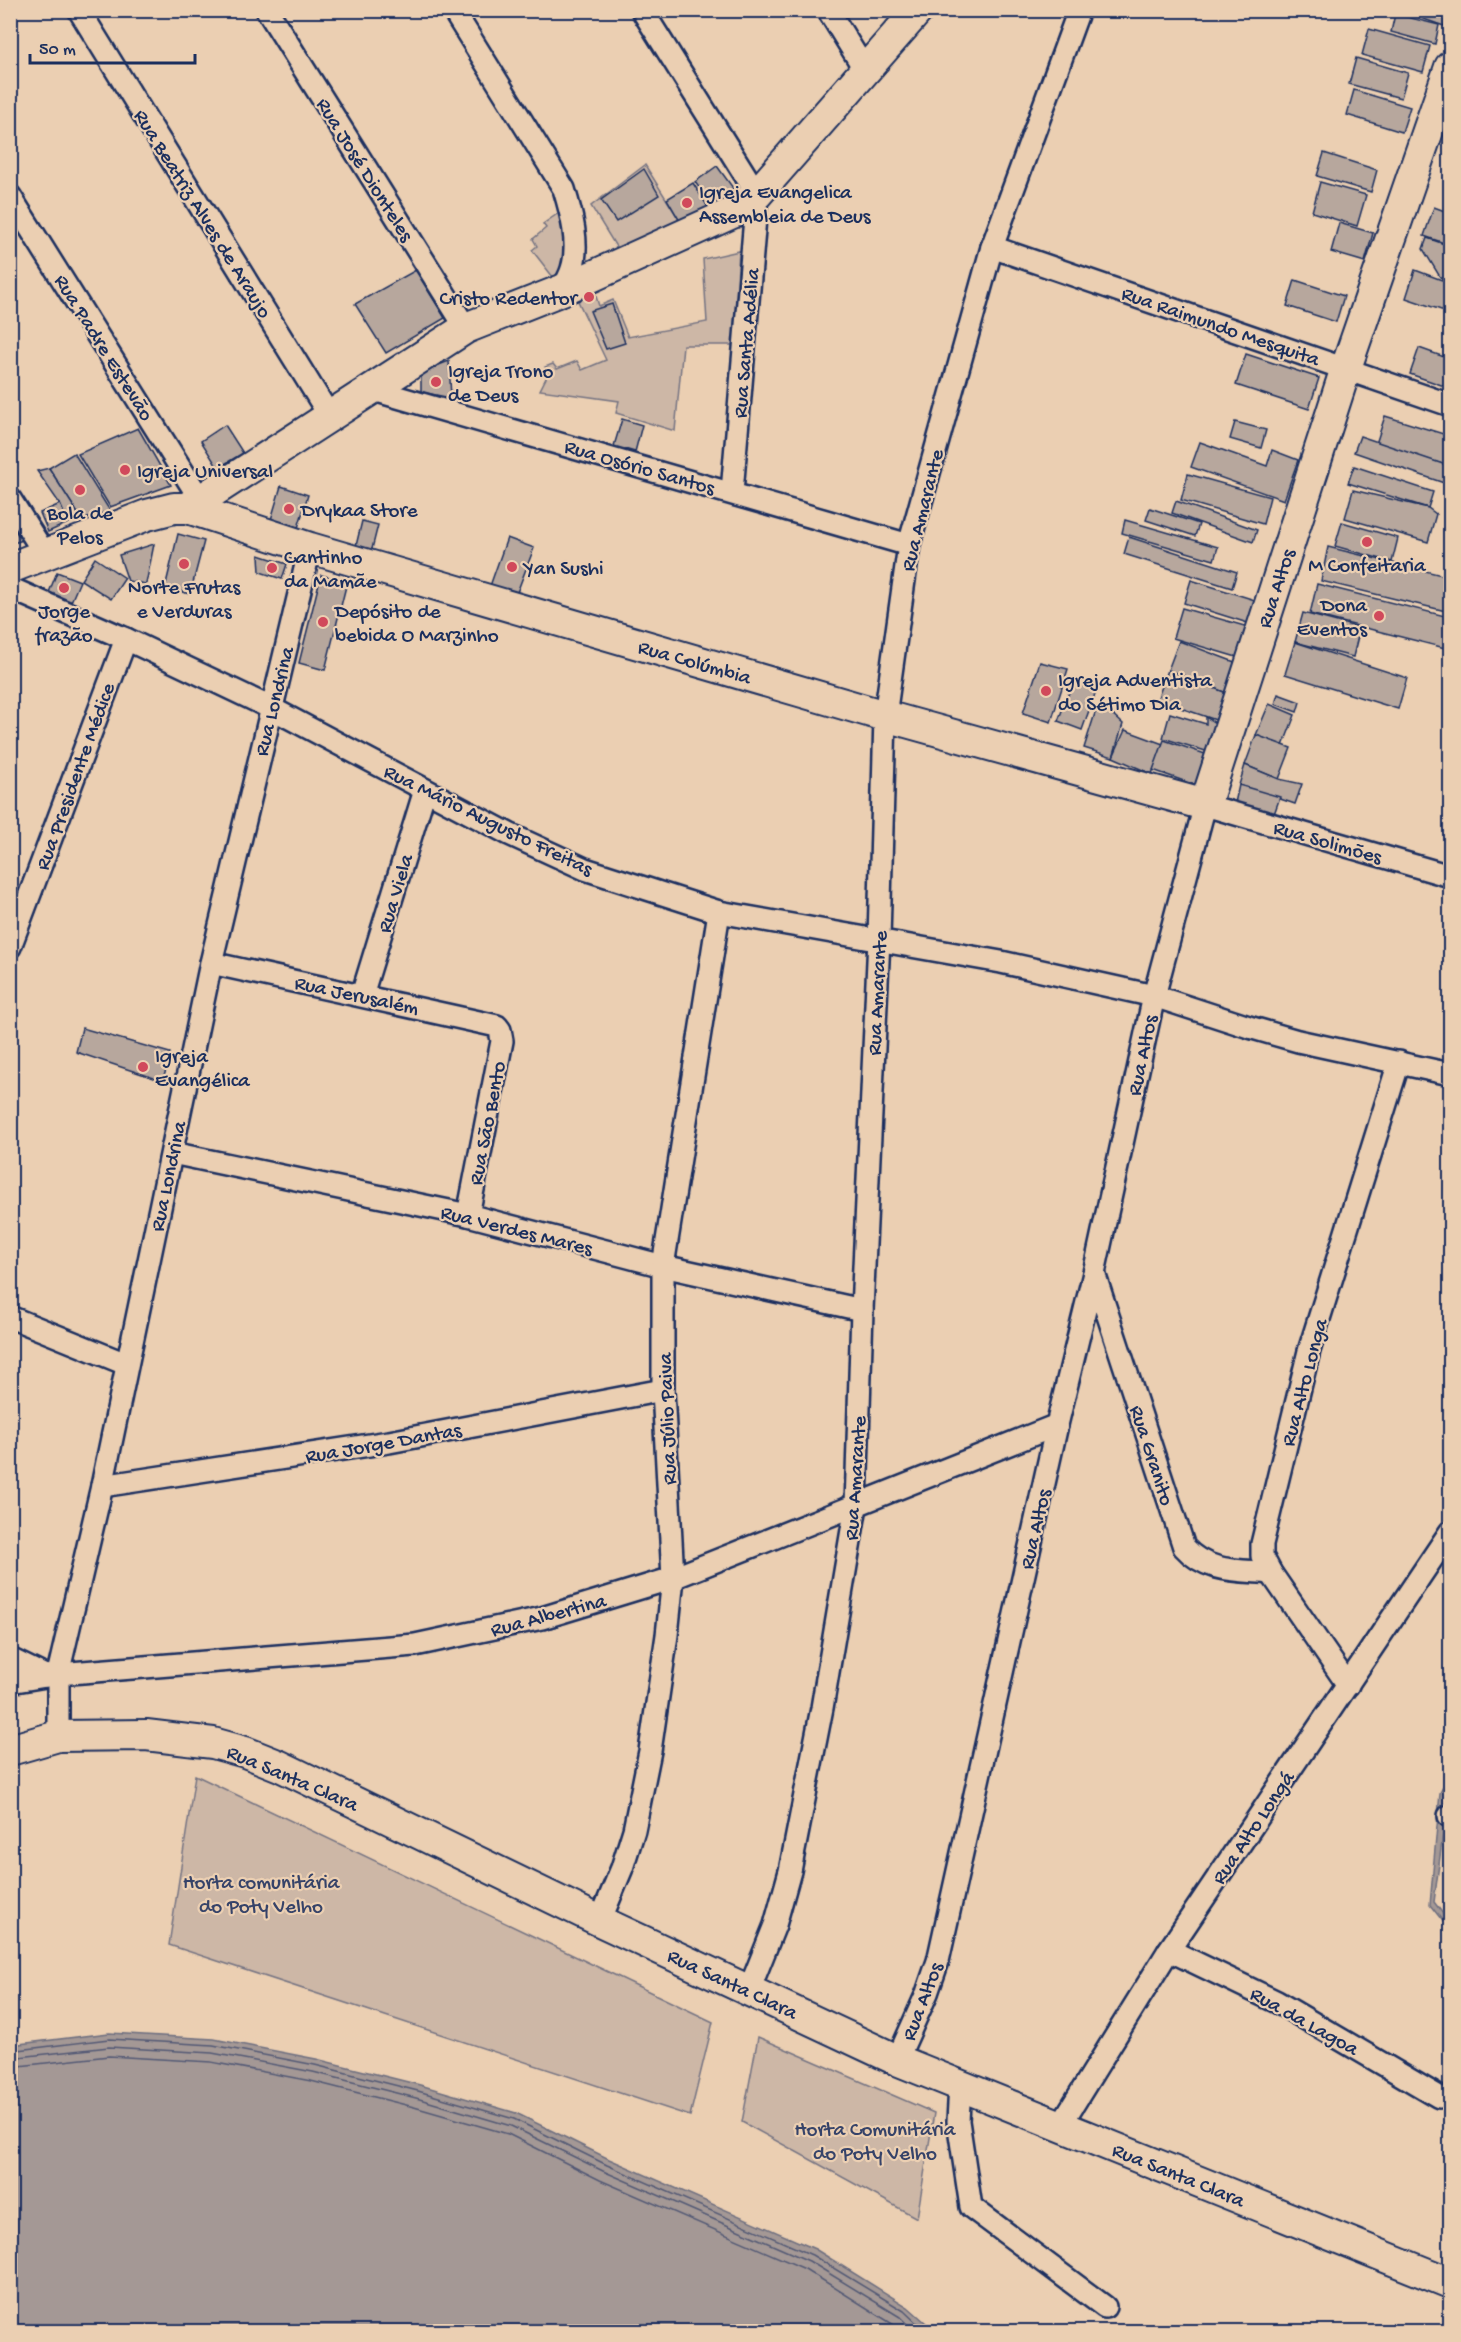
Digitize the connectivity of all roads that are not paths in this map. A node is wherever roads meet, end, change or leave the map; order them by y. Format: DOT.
graph roads {
  1 [pos="79,10"];
  2 [pos="267,10"];
  3 [pos="453,10"];
  4 [pos="642,10"];
  5 [pos="828,10"];
  6 [pos="918,10"];
  7 [pos="1079,10"];
  8 [pos="1450,67"];
  9 [pos="866,70"];
  10 [pos="757,194"];
  11 [pos="10,196"];
  12 [pos="992,246"];
  13 [pos="562,290"];
  14 [pos="466,328"];
  15 [pos="1346,368"];
  16 [pos="369,389"];
  17 [pos="1450,405"];
  18 [pos="329,415"];
  19 [pos="732,492"];
  20 [pos="10,499"];
  21 [pos="194,503"];
  22 [pos="909,545"];
  23 [pos="310,548"];
  24 [pos="46,556"];
  25 [pos="10,568"];
  26 [pos="10,588"];
  27 [pos="126,639"];
  28 [pos="271,708"];
  29 [pos="885,716"];
  30 [pos="425,790"];
  31 [pos="1205,805"];
  32 [pos="1450,876"];
  33 [pos="719,912"];
  34 [pos="879,939"];
  35 [pos="10,947"];
  36 [pos="211,963"];
  37 [pos="362,995"];
  38 [pos="1154,996"];
  39 [pos="500,1030"];
  40 [pos="1399,1062"];
  41 [pos="1450,1074"];
  42 [pos="172,1153"];
  43 [pos="468,1215"];
  44 [pos="663,1266"];
  45 [pos="1094,1273"];
  46 [pos="862,1310"];
  47 [pos="10,1317"];
  48 [pos="126,1364"];
  49 [pos="663,1390"];
  50 [pos="1057,1425"];
  51 [pos="102,1486"];
  52 [pos="856,1506"];
  53 [pos="1450,1532"];
  54 [pos="1271,1573"];
  55 [pos="673,1578"];
  56 [pos="10,1659"];
  57 [pos="51,1675"];
  58 [pos="10,1682"];
  59 [pos="1348,1685"];
  60 [pos="58,1736"];
  61 [pos="10,1750"];
  62 [pos="600,1921"];
  63 [pos="1169,1950"];
  64 [pos="749,1990"];
  65 [pos="897,2060"];
  66 [pos="960,2085"];
  67 [pos="1438,2097"];
  68 [pos="1060,2127"];
  69 [pos="1450,2283"];
  70 [pos="1105,2307"];
  1 -- 18 [label="street, Rua Beatriz Alves de Araujo"];
  2 -- 14 [label="street, Rua José Dionteles"];
  3 -- 13 [label="street"];
  4 -- 10 [label="street"];
  5 -- 9 [label="street"];
  6 -- 9 [label="street"];
  7 -- 12 [label="street, Rua Amarante"];
  8 -- 15 [label="street, Rua Altos"];
  9 -- 10 [label="street"];
  10 -- 13 [label="street"];
  10 -- 19 [label="street, Rua Santa Adélia"];
  11 -- 21 [label="street, Rua Padre Estevão"];
  12 -- 15 [label="street, Rua Raimundo Mesquita"];
  12 -- 22 [label="street, Rua Amarante"];
  13 -- 14 [label="street"];
  14 -- 16 [label="street"];
  15 -- 17 [label="street, Rua Raimundo Mesquita"];
  15 -- 31 [label="street, Rua Altos"];
  16 -- 18 [label="street"];
  16 -- 19 [label="street, Rua Osório Santos"];
  18 -- 21 [label="street"];
  19 -- 22 [label="street, Rua Osório Santos"];
  20 -- 24 [label="street"];
  21 -- 23 [label="street, Rua Colúmbia"];
  21 -- 24 [label="street"];
  22 -- 29 [label="street, Rua Amarante"];
  23 -- 28 [label="street, Rua Londrina"];
  23 -- 29 [label="street, Rua Colúmbia"];
  24 -- 25 [label="street"];
  26 -- 27 [label="street, Rua Mário Augusto Freitas"];
  27 -- 28 [label="street, Rua Mário Augusto Freitas"];
  27 -- 35 [label="street, Rua Presidente Médice"];
  28 -- 30 [label="street, Rua Mário Augusto Freitas"];
  28 -- 36 [label="street, Rua Londrina"];
  29 -- 31 [label="street, Rua Colúmbia"];
  29 -- 34 [label="street, Rua Amarante"];
  30 -- 33 [label="street, Rua Mário Augusto Freitas"];
  30 -- 37 [label="street, Rua Viela"];
  31 -- 32 [label="street, Rua Solimões"];
  31 -- 38 [label="street, Rua Altos"];
  33 -- 34 [label="street, Rua Mário Augusto Freitas"];
  33 -- 44 [label="street, Rua Júlio Paiva"];
  34 -- 38 [label="street, Rua Mário Augusto Freitas"];
  34 -- 46 [label="street, Rua Amarante"];
  36 -- 37 [label="street, Rua Jerusalém"];
  36 -- 42 [label="street, Rua Londrina"];
  37 -- 39 [label="street, Rua Jerusalém"];
  38 -- 40 [label="street, Rua Mário Augusto Freitas"];
  38 -- 45 [label="street, Rua Altos"];
  39 -- 43 [label="street, Rua São Bento"];
  40 -- 41 [label="street, Rua Mário Augusto Freitas"];
  40 -- 54 [label="street, Rua Alto Longa"];
  42 -- 43 [label="street, Rua Verdes Mares"];
  42 -- 48 [label="street, Rua Londrina"];
  43 -- 44 [label="street, Rua Verdes Mares"];
  44 -- 46 [label="street, Rua Verdes Mares"];
  44 -- 49 [label="street, Rua Júlio Paiva"];
  45 -- 50 [label="street, Rua Altos"];
  45 -- 54 [label="street, Rua Granito"];
  46 -- 52 [label="street, Rua Amarante"];
  47 -- 48 [label="street"];
  48 -- 51 [label="street, Rua Londrina"];
  49 -- 51 [label="street, Rua Jorge Dantas"];
  49 -- 55 [label="street, Rua Júlio Paiva"];
  50 -- 52 [label="street, Rua Albertina"];
  50 -- 65 [label="street, Rua Altos"];
  51 -- 57 [label="street, Rua Londrina"];
  52 -- 55 [label="street, Rua Albertina"];
  52 -- 64 [label="street, Rua Amarante"];
  53 -- 59 [label="street, Rua Alto Longá"];
  54 -- 59 [label="street, Rua Alto Longa"];
  55 -- 57 [label="street, Rua Albertina"];
  55 -- 62 [label="street, Rua Júlio Paiva"];
  56 -- 57 [label="street"];
  57 -- 58 [label="street, Rua Albertina"];
  57 -- 60 [label="street, Rua Londrina"];
  59 -- 63 [label="street, Rua Alto Longá"];
  60 -- 61 [label="street, Rua Santa Clara"];
  60 -- 62 [label="street, Rua Santa Clara"];
  62 -- 64 [label="street, Rua Santa Clara"];
  63 -- 67 [label="street, Rua da Lagoa"];
  63 -- 68 [label="street, Rua Alto Longá"];
  64 -- 65 [label="street, Rua Santa Clara"];
  65 -- 66 [label="street, Rua Santa Clara"];
  66 -- 68 [label="street, Rua Santa Clara"];
  66 -- 70 [label="street"];
  68 -- 69 [label="street, Rua Santa Clara"];
}
